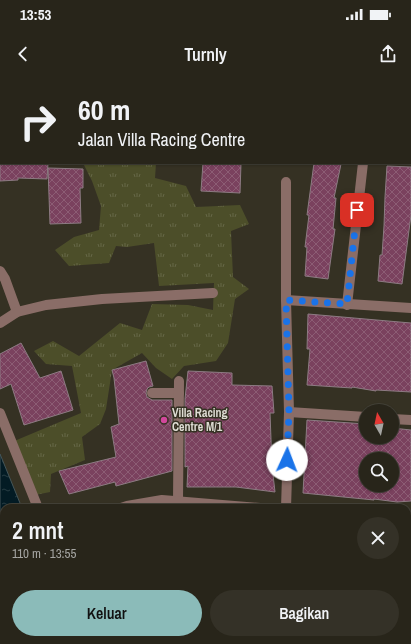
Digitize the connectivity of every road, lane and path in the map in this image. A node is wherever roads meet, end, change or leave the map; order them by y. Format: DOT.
graph roads {
  1 [pos="363,164"];
  2 [pos="286,182"];
  3 [pos="0,271"];
  4 [pos="213,293"];
  5 [pos="286,300"];
  6 [pos="347,304"];
  7 [pos="411,308"];
  8 [pos="17,312"];
  9 [pos="0,323"];
  10 [pos="179,381"];
  11 [pos="179,392"];
  12 [pos="152,393"];
  13 [pos="289,412"];
  14 [pos="0,413"];
  15 [pos="359,417"];
  16 [pos="399,419"];
  17 [pos="411,420"];
  18 [pos="178,501"];
  19 [pos="36,504"];
  20 [pos="139,504"];
  21 [pos="213,504"];
  22 [pos="286,504"];
  1 -- 6 [label="street"];
  2 -- 5 [label="street"];
  3 -- 8 [label="street"];
  4 -- 8 [label="street"];
  5 -- 6 [label="street"];
  5 -- 13 [label="street"];
  6 -- 7 [label="street"];
  8 -- 9 [label="street"];
  10 -- 11 [label="street"];
  11 -- 12 [label="street"];
  11 -- 18 [label="street"];
  13 -- 15 [label="street"];
  13 -- 22 [label="street"];
  14 -- 19 [label="street"];
  16 -- 17 [label="street"];
  18 -- 20 [label="street"];
  18 -- 21 [label="street"];
}
